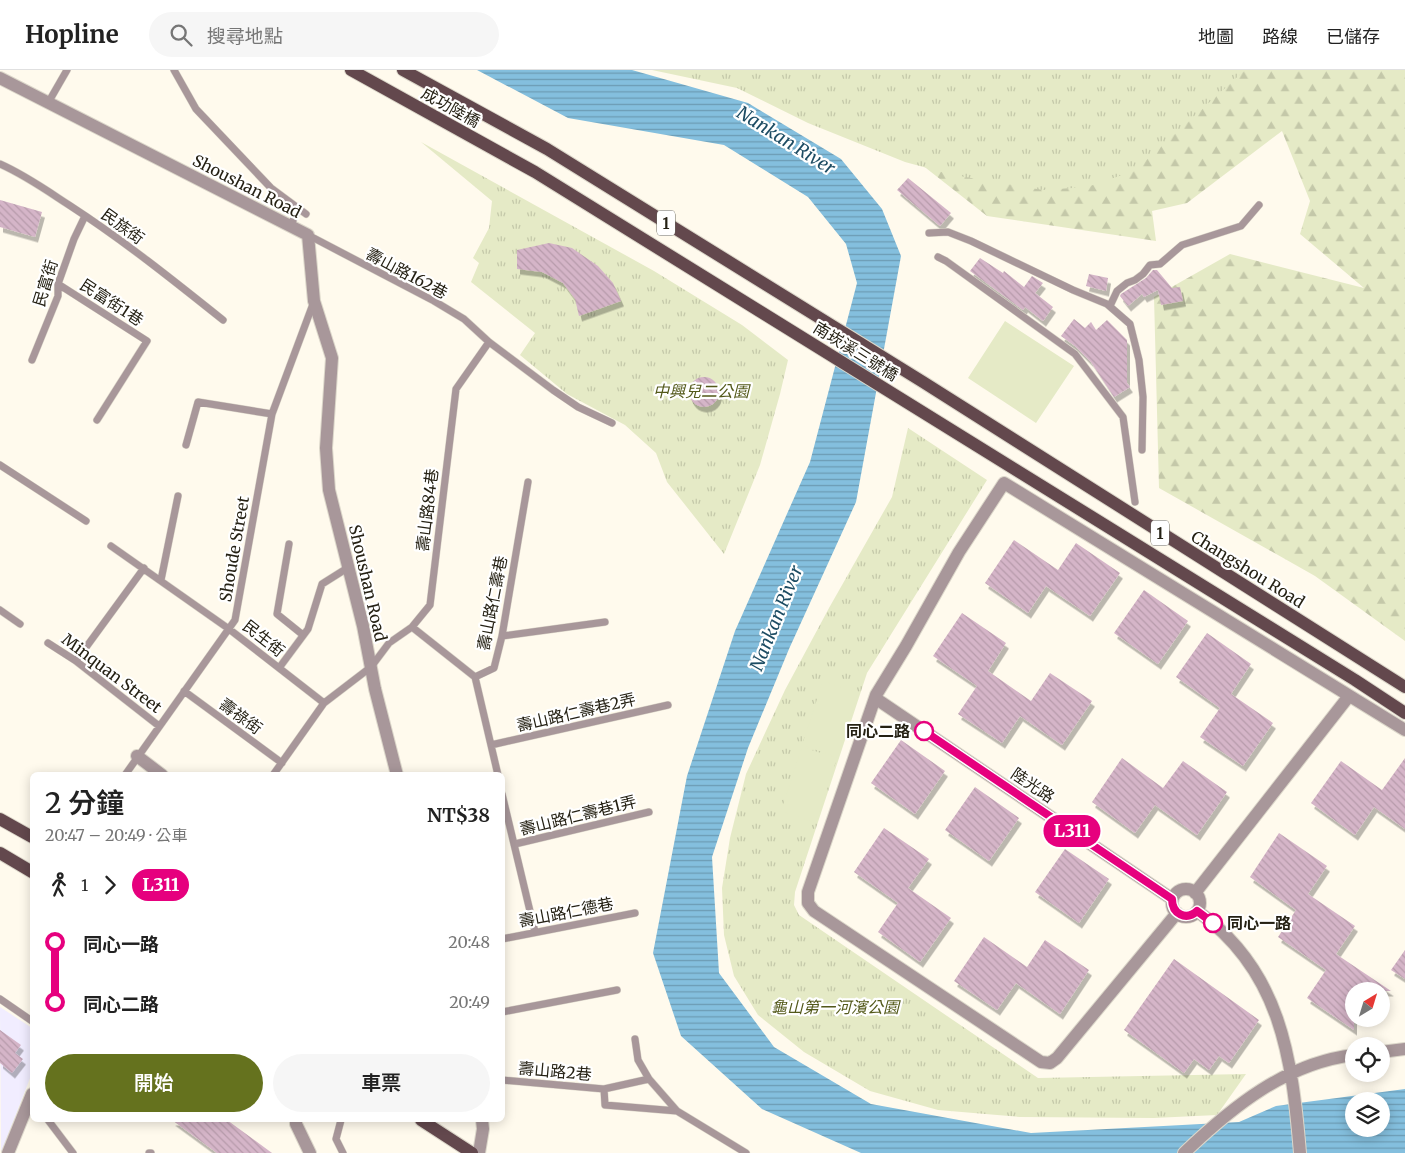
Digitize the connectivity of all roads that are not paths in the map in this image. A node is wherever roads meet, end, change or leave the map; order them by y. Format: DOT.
graph roads {
  1 [pos="66,70"];
  2 [pos="174,70"];
  3 [pos="352,70"];
  4 [pos="403,70"];
  5 [pos="0,78"];
  6 [pos="48,103"];
  7 [pos="0,164"];
  8 [pos="1259,205"];
  9 [pos="299,209"];
  10 [pos="306,214"];
  11 [pos="85,216"];
  12 [pos="290,226"];
  13 [pos="929,233"];
  14 [pos="308,235"];
  15 [pos="938,258"];
  16 [pos="58,284"];
  17 [pos="785,297"];
  18 [pos="314,301"];
  19 [pos="1110,306"];
  20 [pos="771,318"];
  21 [pos="223,320"];
  22 [pos="489,342"];
  23 [pos="32,360"];
  24 [pos="922,382"];
  25 [pos="272,414"];
  26 [pos="97,420"];
  27 [pos="612,424"];
  28 [pos="186,445"];
  29 [pos="1142,450"];
  30 [pos="0,465"];
  31 [pos="528,482"];
  32 [pos="178,496"];
  33 [pos="1136,502"];
  34 [pos="86,521"];
  35 [pos="288,544"];
  36 [pos="111,546"];
  37 [pos="349,567"];
  38 [pos="144,568"];
  39 [pos="161,580"];
  40 [pos="0,610"];
  41 [pos="605,622"];
  42 [pos="20,624"];
  43 [pos="412,627"];
  44 [pos="229,629"];
  45 [pos="303,635"];
  46 [pos="502,636"];
  47 [pos="48,643"];
  48 [pos="76,661"];
  49 [pos="370,667"];
  50 [pos="279,668"];
  51 [pos="475,677"];
  52 [pos="1402,685"];
  53 [pos="184,691"];
  54 [pos="875,696"];
  55 [pos="1349,696"];
  56 [pos="324,703"];
  57 [pos="668,705"];
  58 [pos="1405,713"];
  59 [pos="159,726"];
  60 [pos="1405,730"];
  61 [pos="491,746"];
  62 [pos="137,756"];
  63 [pos="282,762"];
  64 [pos="127,772"];
  65 [pos="158,772"];
  66 [pos="275,772"];
  67 [pos="396,772"];
  68 [pos="497,772"];
  69 [pos="505,806"];
  70 [pos="649,812"];
  71 [pos="0,818"];
  72 [pos="30,837"];
  73 [pos="514,844"];
  74 [pos="0,853"];
  75 [pos="30,871"];
  76 [pos="1196,893"];
  77 [pos="1173,898"];
  78 [pos="1197,911"];
  79 [pos="635,913"];
  80 [pos="1177,913"];
  81 [pos="535,932"];
  82 [pos="505,938"];
  83 [pos="617,990"];
  84 [pos="0,999"];
  85 [pos="505,1011"];
  86 [pos="30,1020"];
  87 [pos="635,1039"];
  88 [pos="1405,1049"];
  89 [pos="1390,1051"];
  90 [pos="1345,1057"];
  91 [pos="1292,1074"];
  92 [pos="649,1079"];
  93 [pos="505,1080"];
  94 [pos="604,1089"];
  95 [pos="30,1108"];
  96 [pos="677,1112"];
  97 [pos="50,1122"];
  98 [pos="296,1122"];
  99 [pos="340,1122"];
  100 [pos="424,1122"];
  101 [pos="482,1122"];
  102 [pos="8,1153"];
  103 [pos="73,1153"];
  104 [pos="310,1153"];
  105 [pos="343,1153"];
  106 [pos="472,1153"];
  107 [pos="479,1153"];
  108 [pos="746,1153"];
  109 [pos="1184,1153"];
  110 [pos="1300,1153"];
  1 -- 6 [label="lane"];
  2 -- 9 [label="lane"];
  3 -- 20 [label="main road, 成功陸橋 / 1"];
  4 -- 17 [label="main road, 成功陸橋 / 1"];
  5 -- 6 [label="street, Shoushan Road"];
  6 -- 12 [label="street, Shoushan Road"];
  7 -- 11 [label="lane, 民族街"];
  8 -- 19 [label="lane"];
  9 -- 10 [label="lane"];
  9 -- 12 [label="lane"];
  11 -- 16 [label="lane, 民富街"];
  11 -- 21 [label="lane, 民族街"];
  12 -- 14 [label="street, Shoushan Road"];
  13 -- 19 [label="lane"];
  14 -- 18 [label="street, Shoushan Road"];
  14 -- 22 [label="lane, 壽山路162巷"];
  15 -- 33 [label="lane"];
  16 -- 23 [label="lane, 民富街"];
  16 -- 26 [label="lane, 民富街1巷"];
  17 -- 24 [label="main road, 南崁溪三號橋 / 1"];
  18 -- 25 [label="lane, Shoude Street"];
  18 -- 37 [label="street, Shoushan Road"];
  19 -- 29 [label="lane"];
  20 -- 58 [label="main road, 南崁溪三號橋 / 1"];
  22 -- 27 [label="lane, 壽山路162巷"];
  22 -- 43 [label="lane, 壽山路84巷"];
  24 -- 52 [label="main road, Changshou Road / 1"];
  25 -- 28 [label="lane"];
  25 -- 44 [label="lane, Shoude Street"];
  30 -- 34 [label="lane"];
  31 -- 46 [label="lane, 壽山路仁壽巷"];
  32 -- 39 [label="lane"];
  35 -- 45 [label="lane"];
  36 -- 38 [label="lane, 民生街"];
  37 -- 45 [label="lane"];
  37 -- 49 [label="street, Shoushan Road"];
  38 -- 39 [label="lane, 民生街"];
  38 -- 48 [label="lane"];
  39 -- 44 [label="lane, 民生街"];
  40 -- 42 [label="lane"];
  41 -- 46 [label="lane"];
  43 -- 49 [label="lane, 壽山路84巷"];
  43 -- 51 [label="lane"];
  44 -- 50 [label="lane, 民生街"];
  44 -- 53 [label="lane, Shoude Street"];
  45 -- 50 [label="lane"];
  46 -- 51 [label="lane, 壽山路仁壽巷"];
  47 -- 48 [label="lane, Minquan Street"];
  48 -- 59 [label="lane, Minquan Street"];
  49 -- 56 [label="lane, 壽山路84巷"];
  49 -- 67 [label="street, Shoushan Road"];
  50 -- 56 [label="lane, 民生街"];
  51 -- 61 [label="lane"];
  53 -- 59 [label="lane, Shoude Street"];
  53 -- 63 [label="lane, 壽祿街"];
  54 -- 55 [label="street"];
  54 -- 77 [label="street, 陸光路"];
  54 -- 80 [label="street"];
  55 -- 60 [label="street"];
  55 -- 76 [label="street"];
  56 -- 63 [label="lane, 壽山路84巷"];
  57 -- 61 [label="lane, 壽山路仁壽巷2弄"];
  59 -- 62 [label="lane, Shoude Street"];
  61 -- 68 [label="lane"];
  62 -- 64 [label="lane, Shoude Street"];
  62 -- 65 [label="street"];
  63 -- 66 [label="lane, 壽山路84巷"];
  69 -- 73 [label="lane"];
  70 -- 73 [label="lane, 壽山路仁壽巷1弄"];
  71 -- 72 [label="main road"];
  73 -- 81 [label="lane"];
  74 -- 75 [label="main road"];
  76 -- 77 [label="street"];
  76 -- 78 [label="street"];
  77 -- 80 [label="street"];
  78 -- 80 [label="street"];
  78 -- 91 [label="street"];
  79 -- 81 [label="lane, 壽山路仁德巷"];
  81 -- 82 [label="lane, 壽山路仁德巷"];
  83 -- 85 [label="lane"];
  84 -- 86 [label="lane"];
  87 -- 92 [label="lane"];
  88 -- 89 [label="street"];
  90 -- 91 [label="street"];
  91 -- 109 [label="street"];
  91 -- 110 [label="street"];
  92 -- 94 [label="lane, 壽山路2巷"];
  92 -- 96 [label="lane"];
  93 -- 94 [label="lane, 壽山路2巷"];
  94 -- 96 [label="lane"];
  95 -- 102 [label="street"];
  96 -- 108 [label="lane"];
  97 -- 103 [label="lane"];
  98 -- 104 [label="street"];
  99 -- 105 [label="lane"];
  100 -- 106 [label="main road"];
  101 -- 107 [label="street"];
}
